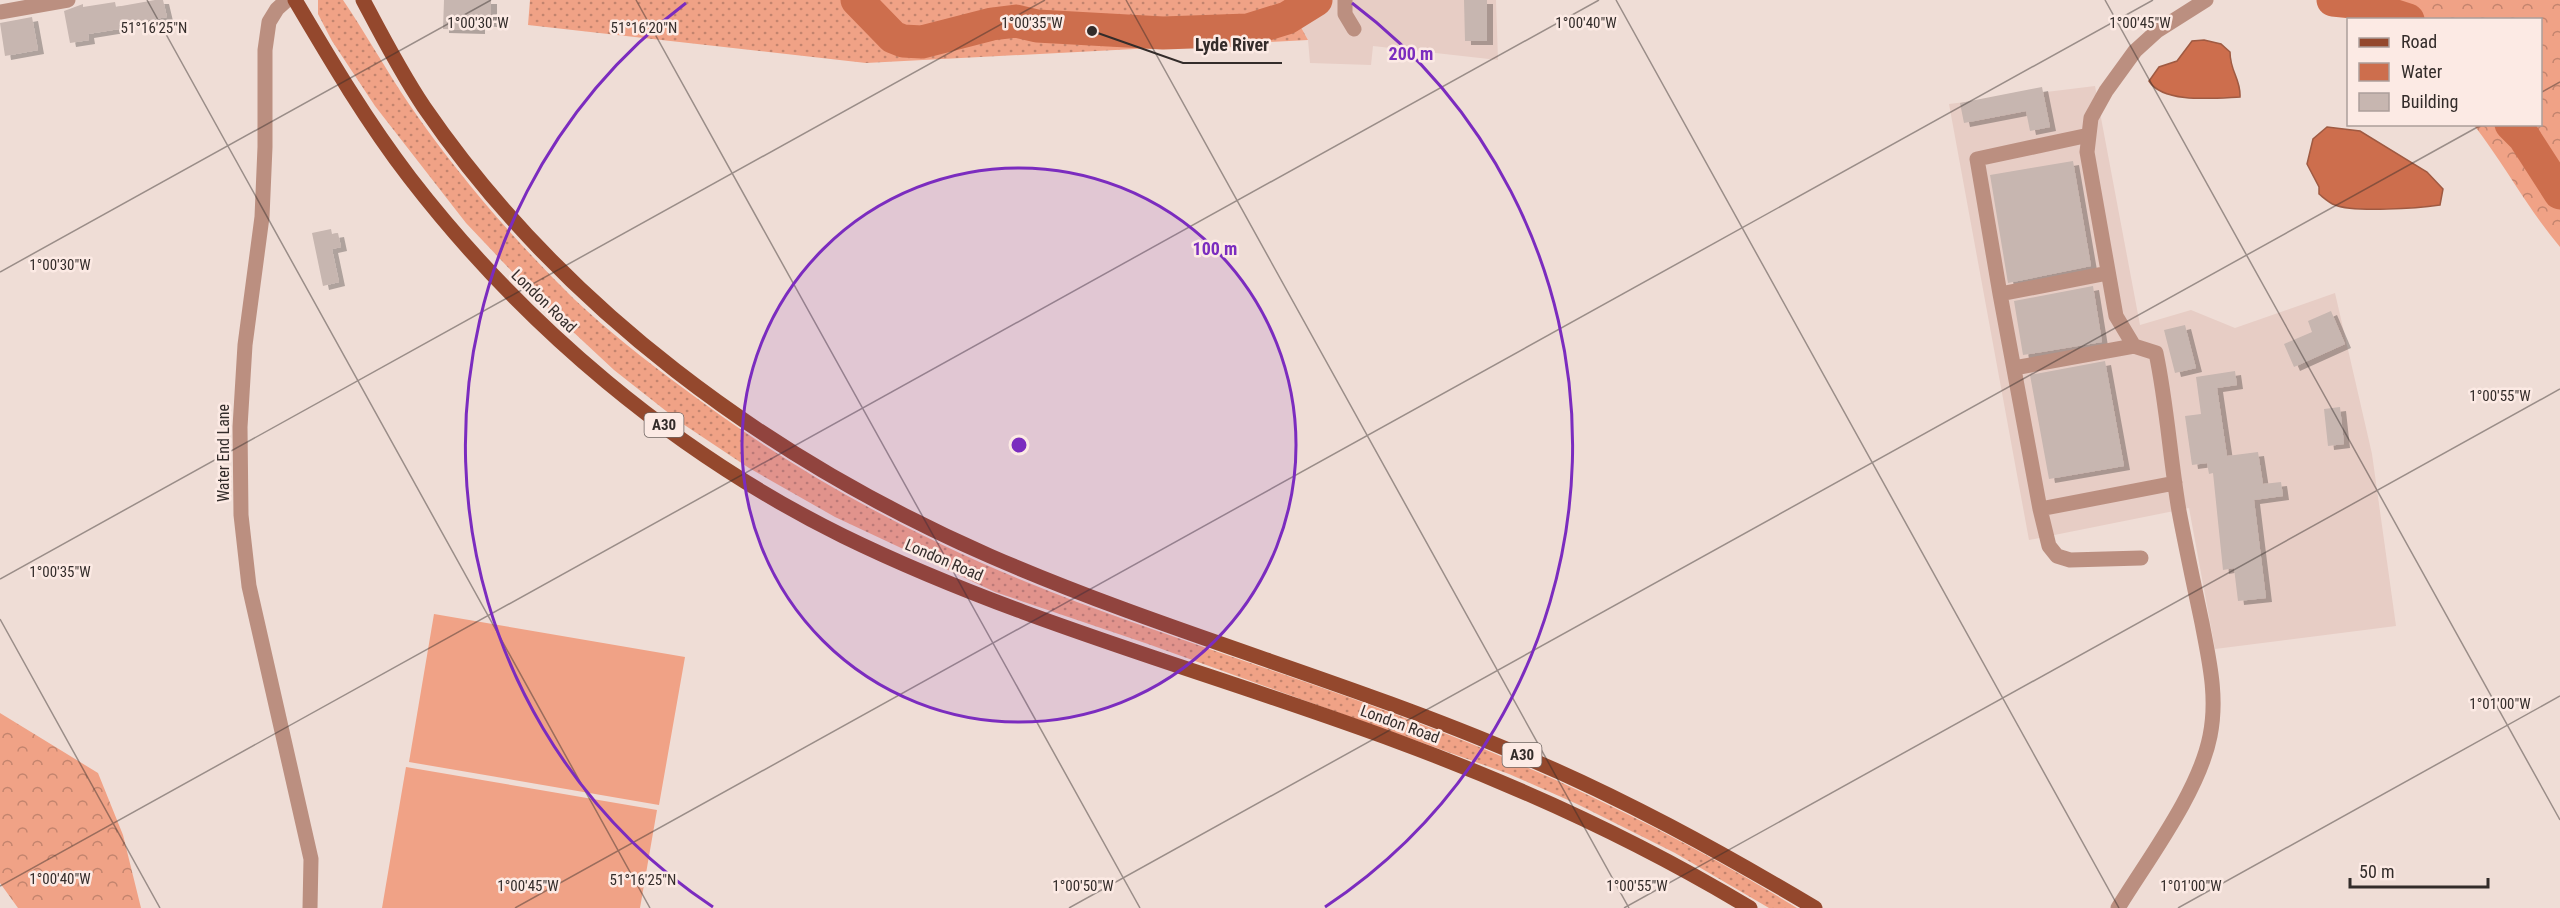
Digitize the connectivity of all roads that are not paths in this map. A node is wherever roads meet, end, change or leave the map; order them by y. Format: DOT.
graph roads {
  1 [pos="68,0"];
  2 [pos="287,0"];
  3 [pos="295,0"];
  4 [pos="363,0"];
  5 [pos="1345,0"];
  6 [pos="2206,0"];
  7 [pos="0,12"];
  8 [pos="1354,29"];
  9 [pos="2089,135"];
  10 [pos="2108,273"];
  11 [pos="2000,294"];
  12 [pos="2134,346"];
  13 [pos="2014,368"];
  14 [pos="2175,483"];
  15 [pos="2040,509"];
  16 [pos="2141,558"];
  17 [pos="310,908"];
  18 [pos="1750,908"];
  19 [pos="1815,908"];
  20 [pos="2118,908"];
  1 -- 7 [label="street"];
  2 -- 17 [label="street, Water End Lane"];
  3 -- 18 [label="main road, London Road / A30"];
  4 -- 19 [label="main road, London Road / A30"];
  5 -- 8 [label="street"];
  6 -- 9 [label="street"];
  9 -- 10 [label="street"];
  9 -- 11 [label="street"];
  10 -- 11 [label="street"];
  10 -- 12 [label="street"];
  11 -- 13 [label="street"];
  12 -- 13 [label="street"];
  12 -- 14 [label="street"];
  13 -- 15 [label="street"];
  14 -- 15 [label="street"];
  14 -- 20 [label="street"];
  15 -- 16 [label="street"];
}
